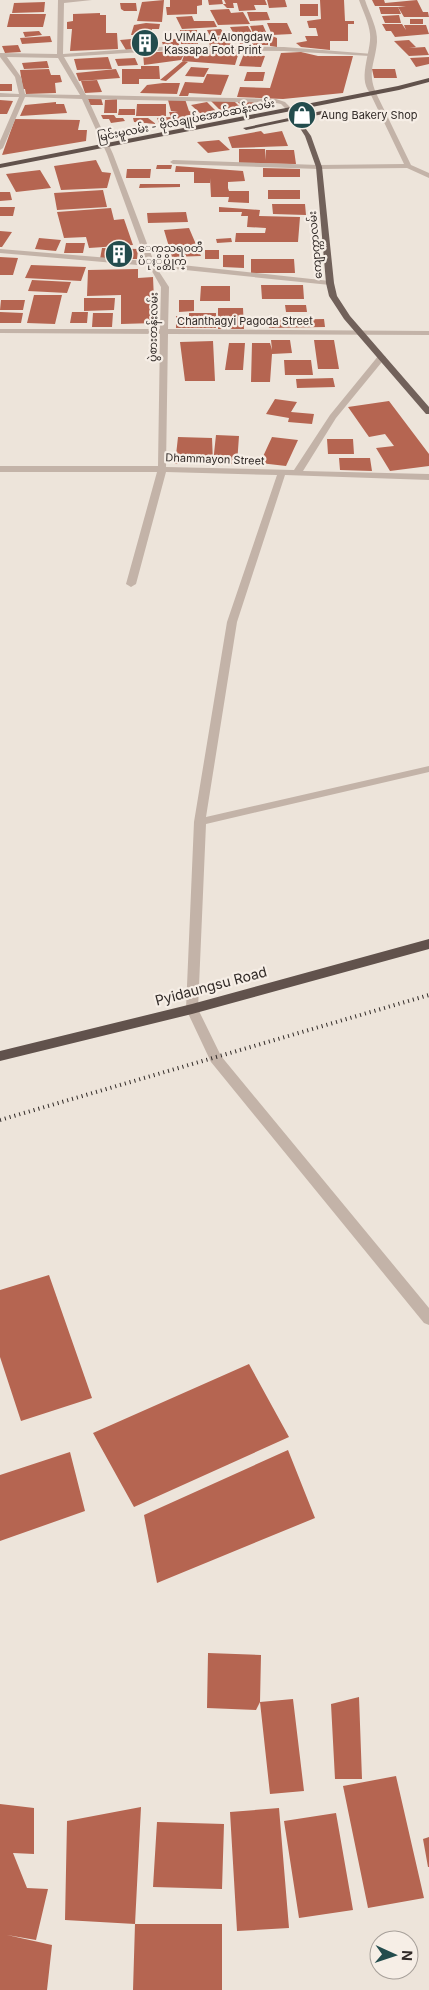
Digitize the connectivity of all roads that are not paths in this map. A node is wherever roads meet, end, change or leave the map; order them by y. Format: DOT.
graph roads {
  1 [pos="89,0"];
  2 [pos="362,0"];
  3 [pos="62,1"];
  4 [pos="370,54"];
  5 [pos="2,55"];
  6 [pos="60,56"];
  7 [pos="429,80"];
  8 [pos="373,93"];
  9 [pos="0,95"];
  10 [pos="23,96"];
  11 [pos="84,97"];
  12 [pos="387,100"];
  13 [pos="378,102"];
  14 [pos="369,103"];
  15 [pos="289,109"];
  16 [pos="332,111"];
  17 [pos="295,118"];
  18 [pos="237,129"];
  19 [pos="105,146"];
  20 [pos="0,148"];
  21 [pos="120,152"];
  22 [pos="110,154"];
  23 [pos="101,156"];
  24 [pos="173,162"];
  25 [pos="319,166"];
  26 [pos="408,166"];
  27 [pos="2,168"];
  28 [pos="16,172"];
  29 [pos="429,176"];
  30 [pos="0,251"];
  31 [pos="152,264"];
  32 [pos="330,283"];
  33 [pos="0,331"];
  34 [pos="164,332"];
  35 [pos="362,333"];
  36 [pos="429,333"];
  37 [pos="382,357"];
  38 [pos="429,412"];
  39 [pos="0,469"];
  40 [pos="162,469"];
  41 [pos="282,472"];
  42 [pos="297,473"];
  43 [pos="429,477"];
  44 [pos="132,584"];
  45 [pos="429,769"];
  46 [pos="200,822"];
  47 [pos="429,944"];
  48 [pos="192,1009"];
  49 [pos="0,1056"];
  50 [pos="429,1319"];
  1 -- 3 [label="street"];
  2 -- 4 [label="street"];
  3 -- 6 [label="street"];
  4 -- 6 [label="street"];
  4 -- 8 [label="street"];
  5 -- 6 [label="street"];
  5 -- 10 [label="street"];
  6 -- 11 [label="street, ပွဲစားတန်းလမ်း"];
  7 -- 8 [label="highway, မြင်းမူလမ်း - ဗိုလ်ချုပ်အောင်ဆန်းလမ်း"];
  8 -- 13 [label="street"];
  8 -- 15 [label="highway, မြင်းမူလမ်း - ဗိုလ်ချုပ်အောင်ဆန်းလမ်း"];
  9 -- 10 [label="street"];
  10 -- 11 [label="street"];
  10 -- 20 [label="street"];
  11 -- 15 [label="street"];
  11 -- 19 [label="street, ပွဲစားတန်းလမ်း"];
  12 -- 13 [label="highway"];
  13 -- 14 [label="highway"];
  13 -- 26 [label="street"];
  15 -- 17 [label="main road, ကျောက္ကာလမ်း"];
  15 -- 19 [label="highway, မြင်းမူလမ်း - ဗိုလ်ချုပ်အောင်ဆန်းလမ်း"];
  16 -- 17 [label="highway, မြင်းမူလမ်း - ဗိုလ်ချုပ်အောင်ဆန်းလမ်း"];
  17 -- 18 [label="highway, မြင်းမူလမ်း - ဗိုလ်ချုပ်အောင်ဆန်းလမ်း"];
  17 -- 25 [label="main road, ကျောက္ကာလမ်း"];
  19 -- 22 [label="street, ပွဲစားတန်းလမ်း"];
  19 -- 27 [label="highway, မြင်းမူလမ်း - ဗိုလ်ချုပ်အောင်ဆန်းလမ်း"];
  21 -- 22 [label="highway, မြင်းမူလမ်း - ဗိုလ်ချုပ်အောင်ဆန်းလမ်း"];
  22 -- 23 [label="highway, မြင်းမူလမ်း - ဗိုလ်ချုပ်အောင်ဆန်းလမ်း"];
  22 -- 31 [label="street, ပွဲစားတန်းလမ်း"];
  24 -- 25 [label="street"];
  25 -- 26 [label="street"];
  25 -- 32 [label="main road, ကျောက္ကာလမ်း"];
  26 -- 29 [label="street"];
  27 -- 28 [label="highway, မြင်းမူလမ်း - ဗိုလ်ချုပ်အောင်ဆန်းလမ်း"];
  30 -- 31 [label="street"];
  31 -- 32 [label="street"];
  31 -- 34 [label="street, ပွဲစားတန်းလမ်း"];
  32 -- 35 [label="main road, ကျောက္ကာလမ်း"];
  33 -- 34 [label="street, Chanthagyi Pagoda Street"];
  34 -- 35 [label="street, Chanthagyi Pagoda Street"];
  34 -- 40 [label="street, ပွဲစားတန်းလမ်း"];
  35 -- 36 [label="street, Chanthagyi Pagoda Street"];
  35 -- 37 [label="main road, ကျောက္ကာလမ်း"];
  37 -- 38 [label="main road, ကျောက္ကာလမ်း"];
  37 -- 42 [label="street"];
  39 -- 40 [label="street, Dhammayon Street"];
  40 -- 41 [label="street, Dhammayon Street"];
  40 -- 44 [label="street, ပွဲစားတန်းလမ်း"];
  41 -- 42 [label="street, Dhammayon Street"];
  41 -- 46 [label="street"];
  42 -- 43 [label="street, Dhammayon Street"];
  45 -- 46 [label="street"];
  46 -- 48 [label="street"];
  47 -- 48 [label="highway, Pyidaungsu Road"];
  48 -- 49 [label="highway, Pyidaungsu Road"];
  48 -- 50 [label="street"];
}
